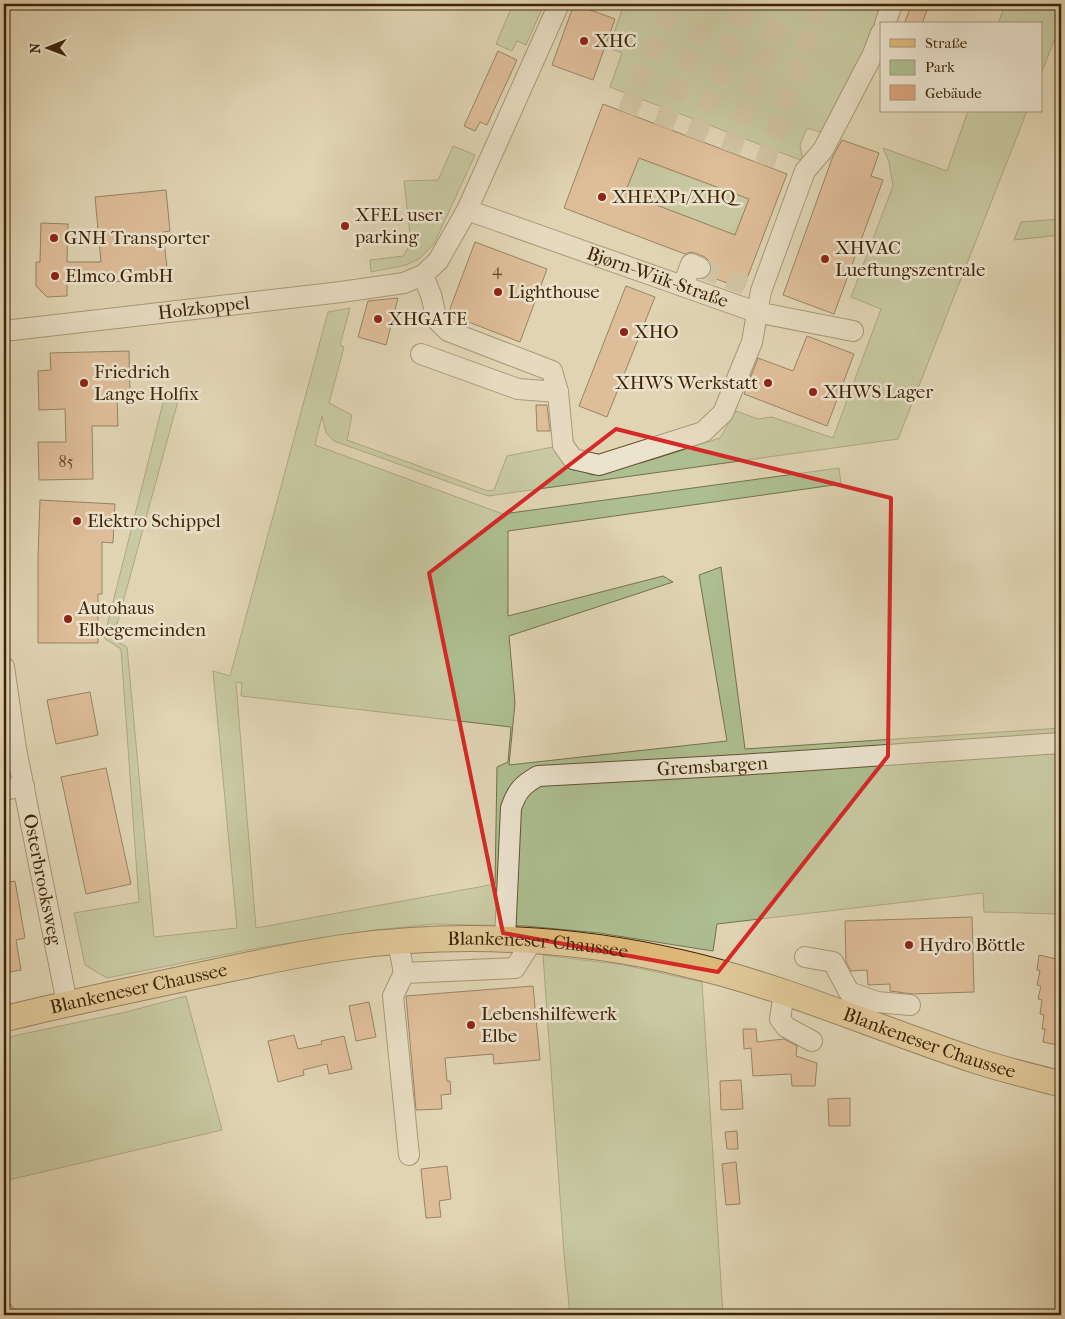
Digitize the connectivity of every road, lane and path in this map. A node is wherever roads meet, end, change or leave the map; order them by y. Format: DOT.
graph roads {
  1 [pos="559,4"];
  2 [pos="892,4"];
  3 [pos="886,22"];
  4 [pos="880,36"];
  5 [pos="467,210"];
  6 [pos="700,268"];
  7 [pos="424,275"];
  8 [pos="683,286"];
  9 [pos="756,312"];
  10 [pos="4,330"];
  11 [pos="853,331"];
  12 [pos="421,354"];
  13 [pos="558,392"];
  14 [pos="4,667"];
  15 [pos="1061,742"];
  16 [pos="24,786"];
  17 [pos="4,790"];
  18 [pos="505,939"];
  19 [pos="532,941"];
  20 [pos="398,942"];
  21 [pos="805,957"];
  22 [pos="404,973"];
  23 [pos="784,993"];
  24 [pos="845,1002"];
  25 [pos="67,1003"];
  26 [pos="910,1005"];
  27 [pos="4,1019"];
  28 [pos="812,1041"];
  29 [pos="1061,1084"];
  30 [pos="409,1155"];
  1 -- 5 [label="street"];
  2 -- 3 [label="street"];
  4 -- 9 [label="street"];
  5 -- 7 [label="street"];
  5 -- 8 [label="street, Bjørn-Wiik-Straße"];
  6 -- 8 [label="street"];
  7 -- 10 [label="street, Holzkoppel"];
  7 -- 13 [label="street"];
  8 -- 9 [label="street, Bjørn-Wiik-Straße"];
  9 -- 11 [label="street, Bjørn-Wiik-Straße"];
  9 -- 13 [label="street"];
  12 -- 13 [label="street"];
  14 -- 16 [label="street, Osterbrooksweg"];
  15 -- 18 [label="street, Gremsbargen"];
  16 -- 17 [label="street"];
  16 -- 25 [label="street, Osterbrooksweg"];
  18 -- 19 [label="main road, Blankeneser Chaussee"];
  18 -- 20 [label="main road, Blankeneser Chaussee"];
  19 -- 22 [label="street"];
  19 -- 23 [label="main road, Blankeneser Chaussee"];
  20 -- 22 [label="street"];
  20 -- 25 [label="main road, Blankeneser Chaussee"];
  21 -- 24 [label="street"];
  22 -- 30 [label="street"];
  23 -- 24 [label="main road, Blankeneser Chaussee"];
  23 -- 28 [label="street"];
  24 -- 26 [label="street"];
  24 -- 29 [label="main road, Blankeneser Chaussee"];
  25 -- 27 [label="main road, Blankeneser Chaussee"];
}
